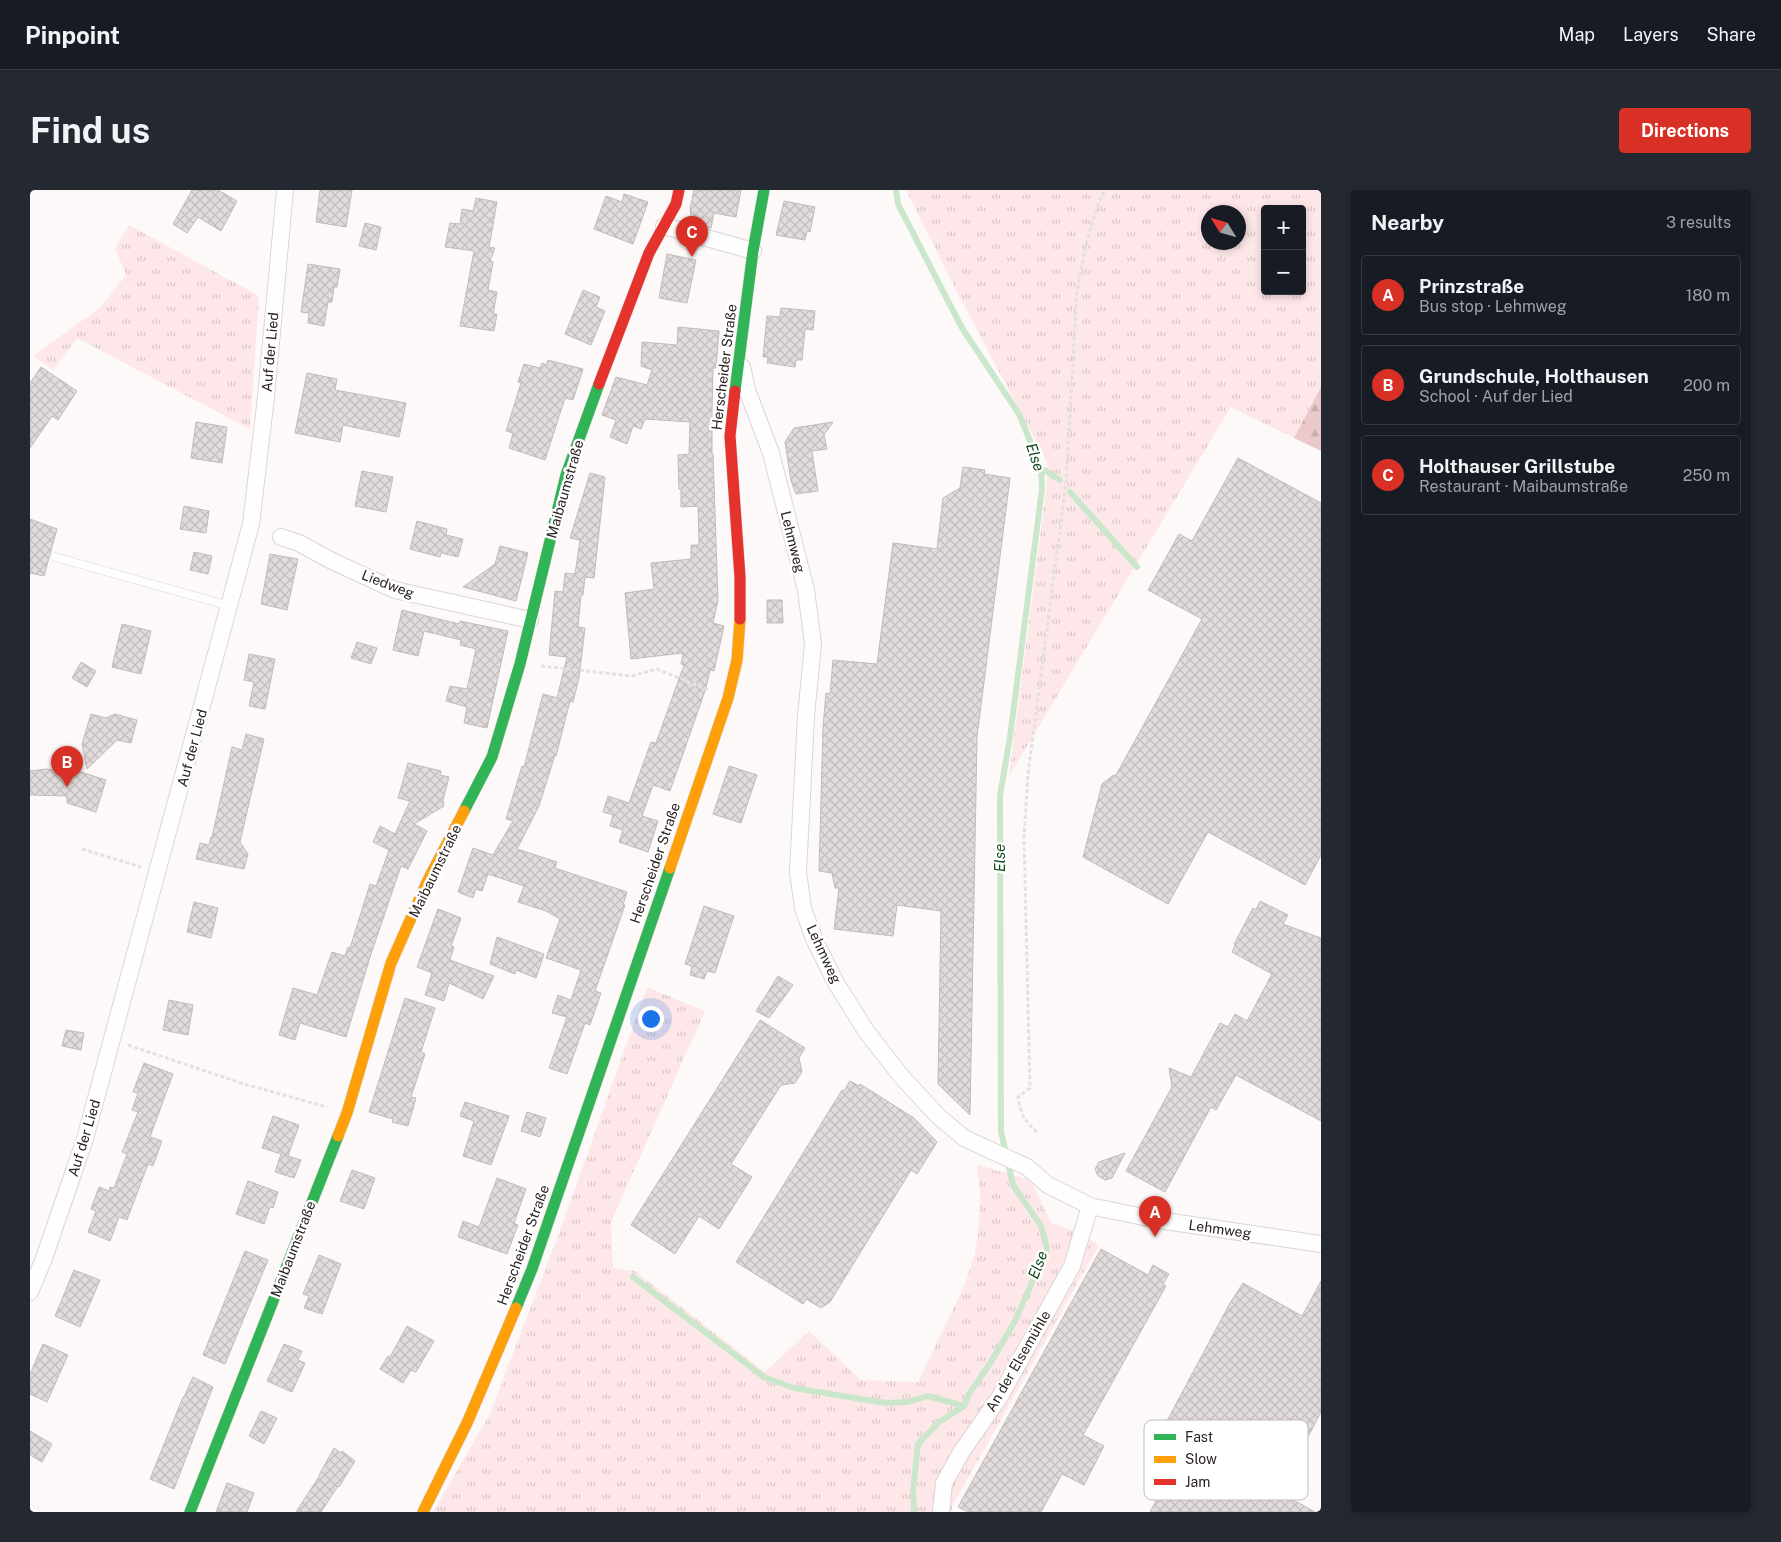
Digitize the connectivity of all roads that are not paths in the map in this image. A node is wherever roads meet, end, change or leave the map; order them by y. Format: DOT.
graph roads {
  1 [pos="285,190"];
  2 [pos="679,190"];
  3 [pos="764,190"];
  4 [pos="664,226"];
  5 [pos="753,250"];
  6 [pos="740,358"];
  7 [pos="282,537"];
  8 [pos="55,556"];
  9 [pos="230,606"];
  10 [pos="530,620"];
  11 [pos="1090,1206"];
  12 [pos="1321,1244"];
  13 [pos="30,1292"];
  14 [pos="30,1509"];
  15 [pos="35,1512"];
  16 [pos="190,1512"];
  17 [pos="422,1512"];
  18 [pos="941,1512"];
  1 -- 9 [label="street, Auf der Lied"];
  2 -- 4 [label="street, Maibaumstraße"];
  3 -- 5 [label="street, Herscheider Straße"];
  4 -- 5 [label="street"];
  4 -- 10 [label="street, Maibaumstraße"];
  5 -- 6 [label="street, Herscheider Straße"];
  6 -- 11 [label="street, Lehmweg"];
  6 -- 17 [label="street, Herscheider Straße"];
  7 -- 10 [label="street, Liedweg"];
  8 -- 9 [label="lane"];
  9 -- 13 [label="street, Auf der Lied"];
  10 -- 16 [label="street, Maibaumstraße"];
  11 -- 12 [label="street, Lehmweg"];
  11 -- 18 [label="street, An der Elsemühle"];
  14 -- 15 [label="lane"];
}
